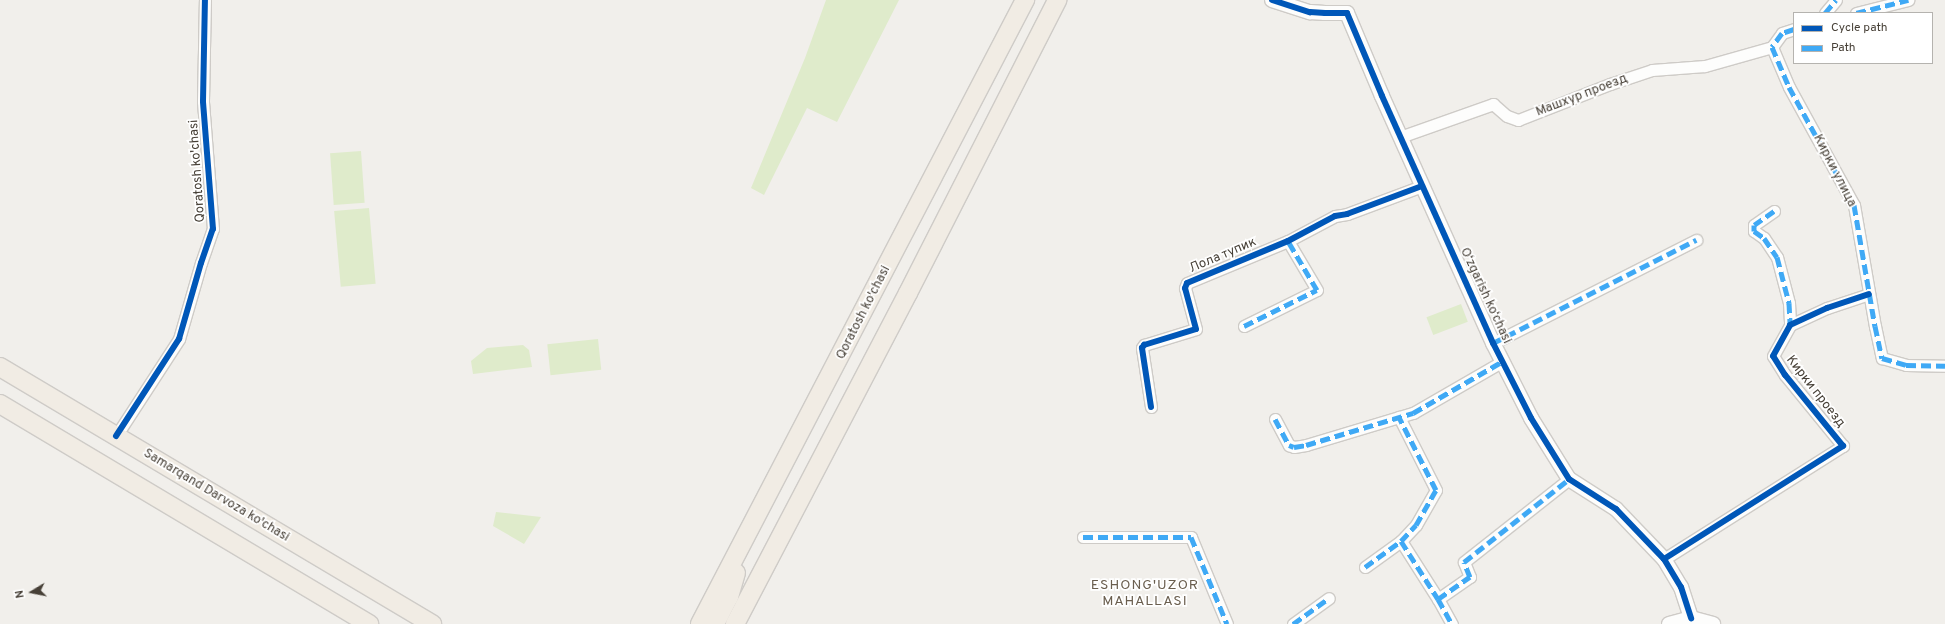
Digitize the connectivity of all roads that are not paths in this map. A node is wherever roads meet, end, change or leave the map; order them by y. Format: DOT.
graph roads {
  1 [pos="205,0"];
  2 [pos="1025,0"];
  3 [pos="1057,0"];
  4 [pos="1272,0"];
  5 [pos="1836,0"];
  6 [pos="1908,0"];
  7 [pos="1826,12"];
  8 [pos="1860,12"];
  9 [pos="1793,29"];
  10 [pos="1772,47"];
  11 [pos="1400,137"];
  12 [pos="1422,186"];
  13 [pos="1774,211"];
  14 [pos="1696,240"];
  15 [pos="1288,241"];
  16 [pos="1869,294"];
  17 [pos="1790,325"];
  18 [pos="1244,326"];
  19 [pos="1493,343"];
  20 [pos="1503,361"];
  21 [pos="1945,366"];
  22 [pos="0,367"];
  23 [pos="0,404"];
  24 [pos="1151,407"];
  25 [pos="1399,418"];
  26 [pos="1275,419"];
  27 [pos="116,436"];
  28 [pos="1569,479"];
  29 [pos="748,534"];
  30 [pos="1083,537"];
  31 [pos="1401,541"];
  32 [pos="1664,559"];
  33 [pos="1365,567"];
  34 [pos="1329,598"];
  35 [pos="1438,599"];
  36 [pos="1691,618"];
  37 [pos="369,624"];
  38 [pos="432,624"];
  39 [pos="700,624"];
  40 [pos="715,624"];
  41 [pos="735,624"];
  42 [pos="1227,624"];
  43 [pos="1293,624"];
  44 [pos="1452,624"];
  45 [pos="1669,624"];
  46 [pos="1713,624"];
  1 -- 27 [label="street, Qoratosh ko'chasi"];
  2 -- 29 [label="main road, Qoratosh ko'chasi"];
  3 -- 41 [label="main road"];
  4 -- 11 [label="street, O‘zgarish ko‘chasi"];
  5 -- 7 [label="street"];
  6 -- 8 [label="street"];
  9 -- 10 [label="street"];
  10 -- 11 [label="street, Машхур проезд"];
  10 -- 16 [label="street, Кирки улица"];
  11 -- 12 [label="street, O‘zgarish ko‘chasi"];
  12 -- 15 [label="street, Лола тупик"];
  12 -- 19 [label="street, O‘zgarish ko‘chasi"];
  13 -- 17 [label="street"];
  14 -- 19 [label="street"];
  15 -- 18 [label="street"];
  15 -- 24 [label="street, Лола тупик"];
  16 -- 17 [label="street"];
  16 -- 21 [label="street, Кирки улица"];
  17 -- 32 [label="street, Кирки проезд"];
  19 -- 20 [label="street, O‘zgarish ko‘chasi"];
  20 -- 25 [label="street"];
  20 -- 28 [label="street, O‘zgarish ko‘chasi"];
  22 -- 27 [label="main road, Samarqand Darvoza ko'chasi"];
  23 -- 37 [label="main road"];
  25 -- 26 [label="street"];
  25 -- 31 [label="street"];
  27 -- 38 [label="main road, Samarqand Darvoza ko'chasi"];
  28 -- 32 [label="street, O‘zgarish ko‘chasi"];
  28 -- 35 [label="street"];
  29 -- 39 [label="main road, Qoratosh ko'chasi"];
  29 -- 40 [label="main road"];
  30 -- 42 [label="street"];
  31 -- 33 [label="street"];
  31 -- 35 [label="street"];
  32 -- 36 [label="street, O‘zgarish ko‘chasi"];
  34 -- 43 [label="street"];
  35 -- 44 [label="street"];
  36 -- 45 [label="street"];
  36 -- 46 [label="street"];
}
